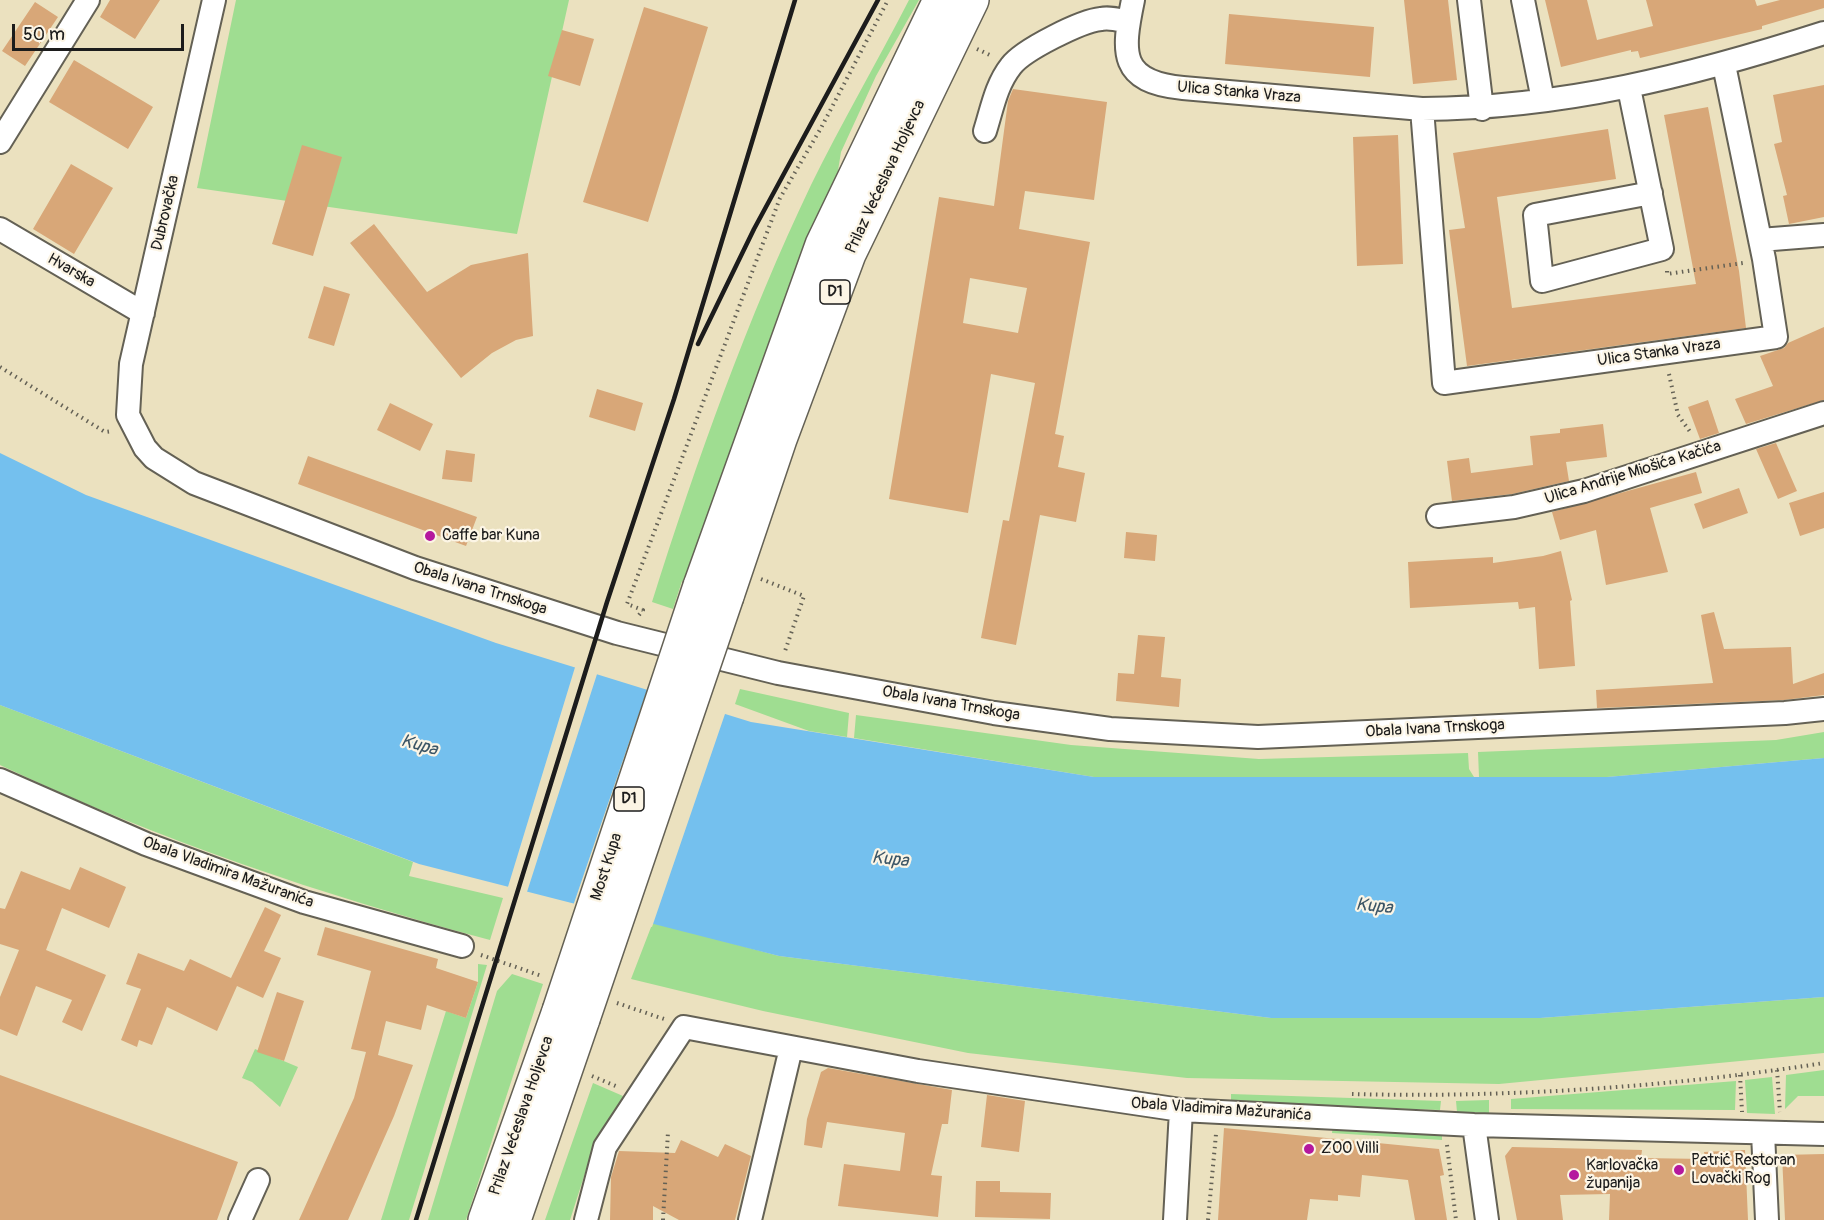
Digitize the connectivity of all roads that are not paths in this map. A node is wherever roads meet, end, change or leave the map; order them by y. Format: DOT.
graph roads {
  1 [pos="88,0"];
  2 [pos="214,0"];
  3 [pos="940,0"];
  4 [pos="972,0"];
  5 [pos="1133,0"];
  6 [pos="1469,0"];
  7 [pos="1522,0"];
  8 [pos="1128,22"];
  9 [pos="1824,33"];
  10 [pos="1724,65"];
  11 [pos="1629,88"];
  12 [pos="1543,100"];
  13 [pos="1482,108"];
  14 [pos="1422,109"];
  15 [pos="985,131"];
  16 [pos="0,142"];
  17 [pos="1651,193"];
  18 [pos="0,229"];
  19 [pos="1824,235"];
  20 [pos="1762,250"];
  21 [pos="143,313"];
  22 [pos="1824,413"];
  23 [pos="133,427"];
  24 [pos="1438,516"];
  25 [pos="713,591"];
  26 [pos="1824,709"];
  27 [pos="0,780"];
  28 [pos="470,950"];
  29 [pos="571,1015"];
  30 [pos="790,1048"];
  31 [pos="1182,1110"];
  32 [pos="1474,1125"];
  33 [pos="1763,1133"];
  34 [pos="1824,1134"];
  35 [pos="258,1180"];
  36 [pos="240,1220"];
  37 [pos="485,1220"];
  38 [pos="514,1220"];
  39 [pos="586,1220"];
  40 [pos="750,1220"];
  41 [pos="1175,1220"];
  42 [pos="1487,1220"];
  43 [pos="1767,1220"];
  1 -- 16 [label="street"];
  2 -- 21 [label="street, Dubrovačka"];
  3 -- 25 [label="highway, Prilaz Većeslava Holjevca / D1"];
  4 -- 25 [label="highway, Prilaz Većeslava Holjevca / D1"];
  5 -- 8 [label="street, Ulica Stanka Vraza"];
  6 -- 13 [label="street"];
  7 -- 12 [label="street"];
  8 -- 14 [label="street, Ulica Stanka Vraza"];
  8 -- 15 [label="street"];
  9 -- 10 [label="street"];
  10 -- 11 [label="street, Ulica Stanka Vraza"];
  10 -- 20 [label="street, Ulica Stanka Vraza"];
  11 -- 12 [label="street, Ulica Stanka Vraza"];
  11 -- 17 [label="street"];
  12 -- 13 [label="street, Ulica Stanka Vraza"];
  13 -- 14 [label="street, Ulica Stanka Vraza"];
  14 -- 20 [label="street, Ulica Stanka Vraza"];
  17 -- 17 [label="street"];
  18 -- 21 [label="street, Hvarska"];
  19 -- 20 [label="street"];
  21 -- 23 [label="street, Dubrovačka"];
  22 -- 24 [label="street, Ulica Andrije Miošića Kačića"];
  23 -- 26 [label="street, Obala Ivana Trnskoga"];
  25 -- 29 [label="highway, Most Kupa / D1, bridge"];
  27 -- 28 [label="street, Obala Vladimira Mažuranića"];
  29 -- 37 [label="highway, Prilaz Većeslava Holjevca / D1"];
  29 -- 38 [label="highway, Prilaz Većeslava Holjevca / D1"];
  30 -- 31 [label="street, Obala Vladimira Mažuranića"];
  30 -- 39 [label="street, Obala Vladimira Mažuranića"];
  30 -- 40 [label="street"];
  31 -- 32 [label="street, Obala Vladimira Mažuranića"];
  31 -- 41 [label="street"];
  32 -- 33 [label="street, Obala Vladimira Mažuranića"];
  32 -- 42 [label="street"];
  33 -- 34 [label="street, Obala Vladimira Mažuranića"];
  33 -- 43 [label="street"];
  35 -- 36 [label="street"];
}
